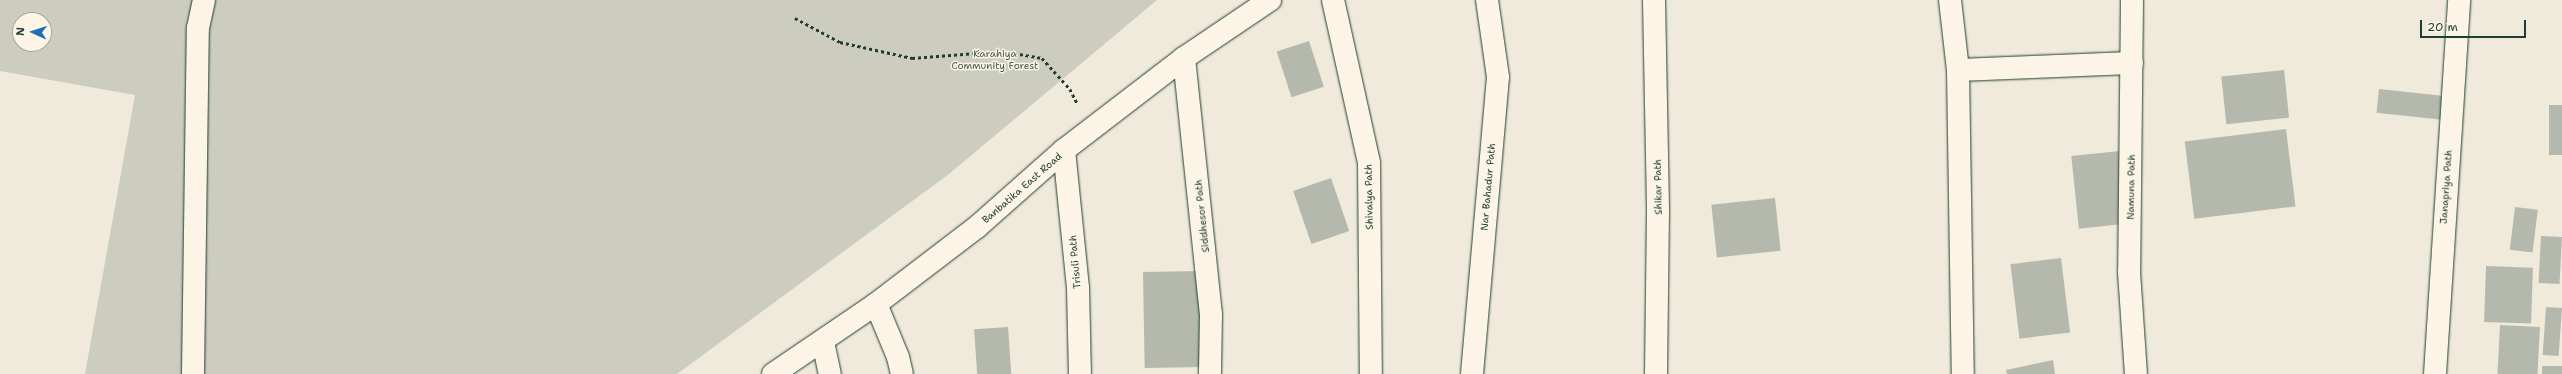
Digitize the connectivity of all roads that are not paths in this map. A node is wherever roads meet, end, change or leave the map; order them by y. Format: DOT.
graph roads {
  1 [pos="204,0"];
  2 [pos="1270,0"];
  3 [pos="1333,0"];
  4 [pos="1487,0"];
  5 [pos="1654,0"];
  6 [pos="1950,0"];
  7 [pos="2132,0"];
  8 [pos="2459,0"];
  9 [pos="1184,58"];
  10 [pos="2132,63"];
  11 [pos="1958,70"];
  12 [pos="1064,150"];
  13 [pos="876,304"];
  14 [pos="823,342"];
  15 [pos="193,374"];
  16 [pos="772,374"];
  17 [pos="830,374"];
  18 [pos="902,374"];
  19 [pos="1080,374"];
  20 [pos="1210,374"];
  21 [pos="1371,374"];
  22 [pos="1472,374"];
  23 [pos="1656,374"];
  24 [pos="1962,374"];
  25 [pos="2136,374"];
  26 [pos="2435,374"];
  1 -- 15 [label="street"];
  2 -- 9 [label="street, Banbatika East Road"];
  3 -- 21 [label="street, Shivalya Path"];
  4 -- 22 [label="street, Nar Bahadur Path"];
  5 -- 23 [label="street, Shikar Path"];
  6 -- 11 [label="street"];
  7 -- 10 [label="street, Namuna Path"];
  8 -- 26 [label="street, Janapriya Path"];
  9 -- 12 [label="street, Banbatika East Road"];
  9 -- 20 [label="street, Siddhesor Path"];
  10 -- 11 [label="street"];
  10 -- 25 [label="street, Namuna Path"];
  11 -- 24 [label="street"];
  12 -- 13 [label="street, Banbatika East Road"];
  12 -- 19 [label="street, Trisuli Path"];
  13 -- 14 [label="street, Banbatika East Road"];
  13 -- 18 [label="street"];
  14 -- 16 [label="street, Banbatika East Road"];
  14 -- 17 [label="street"];
}
